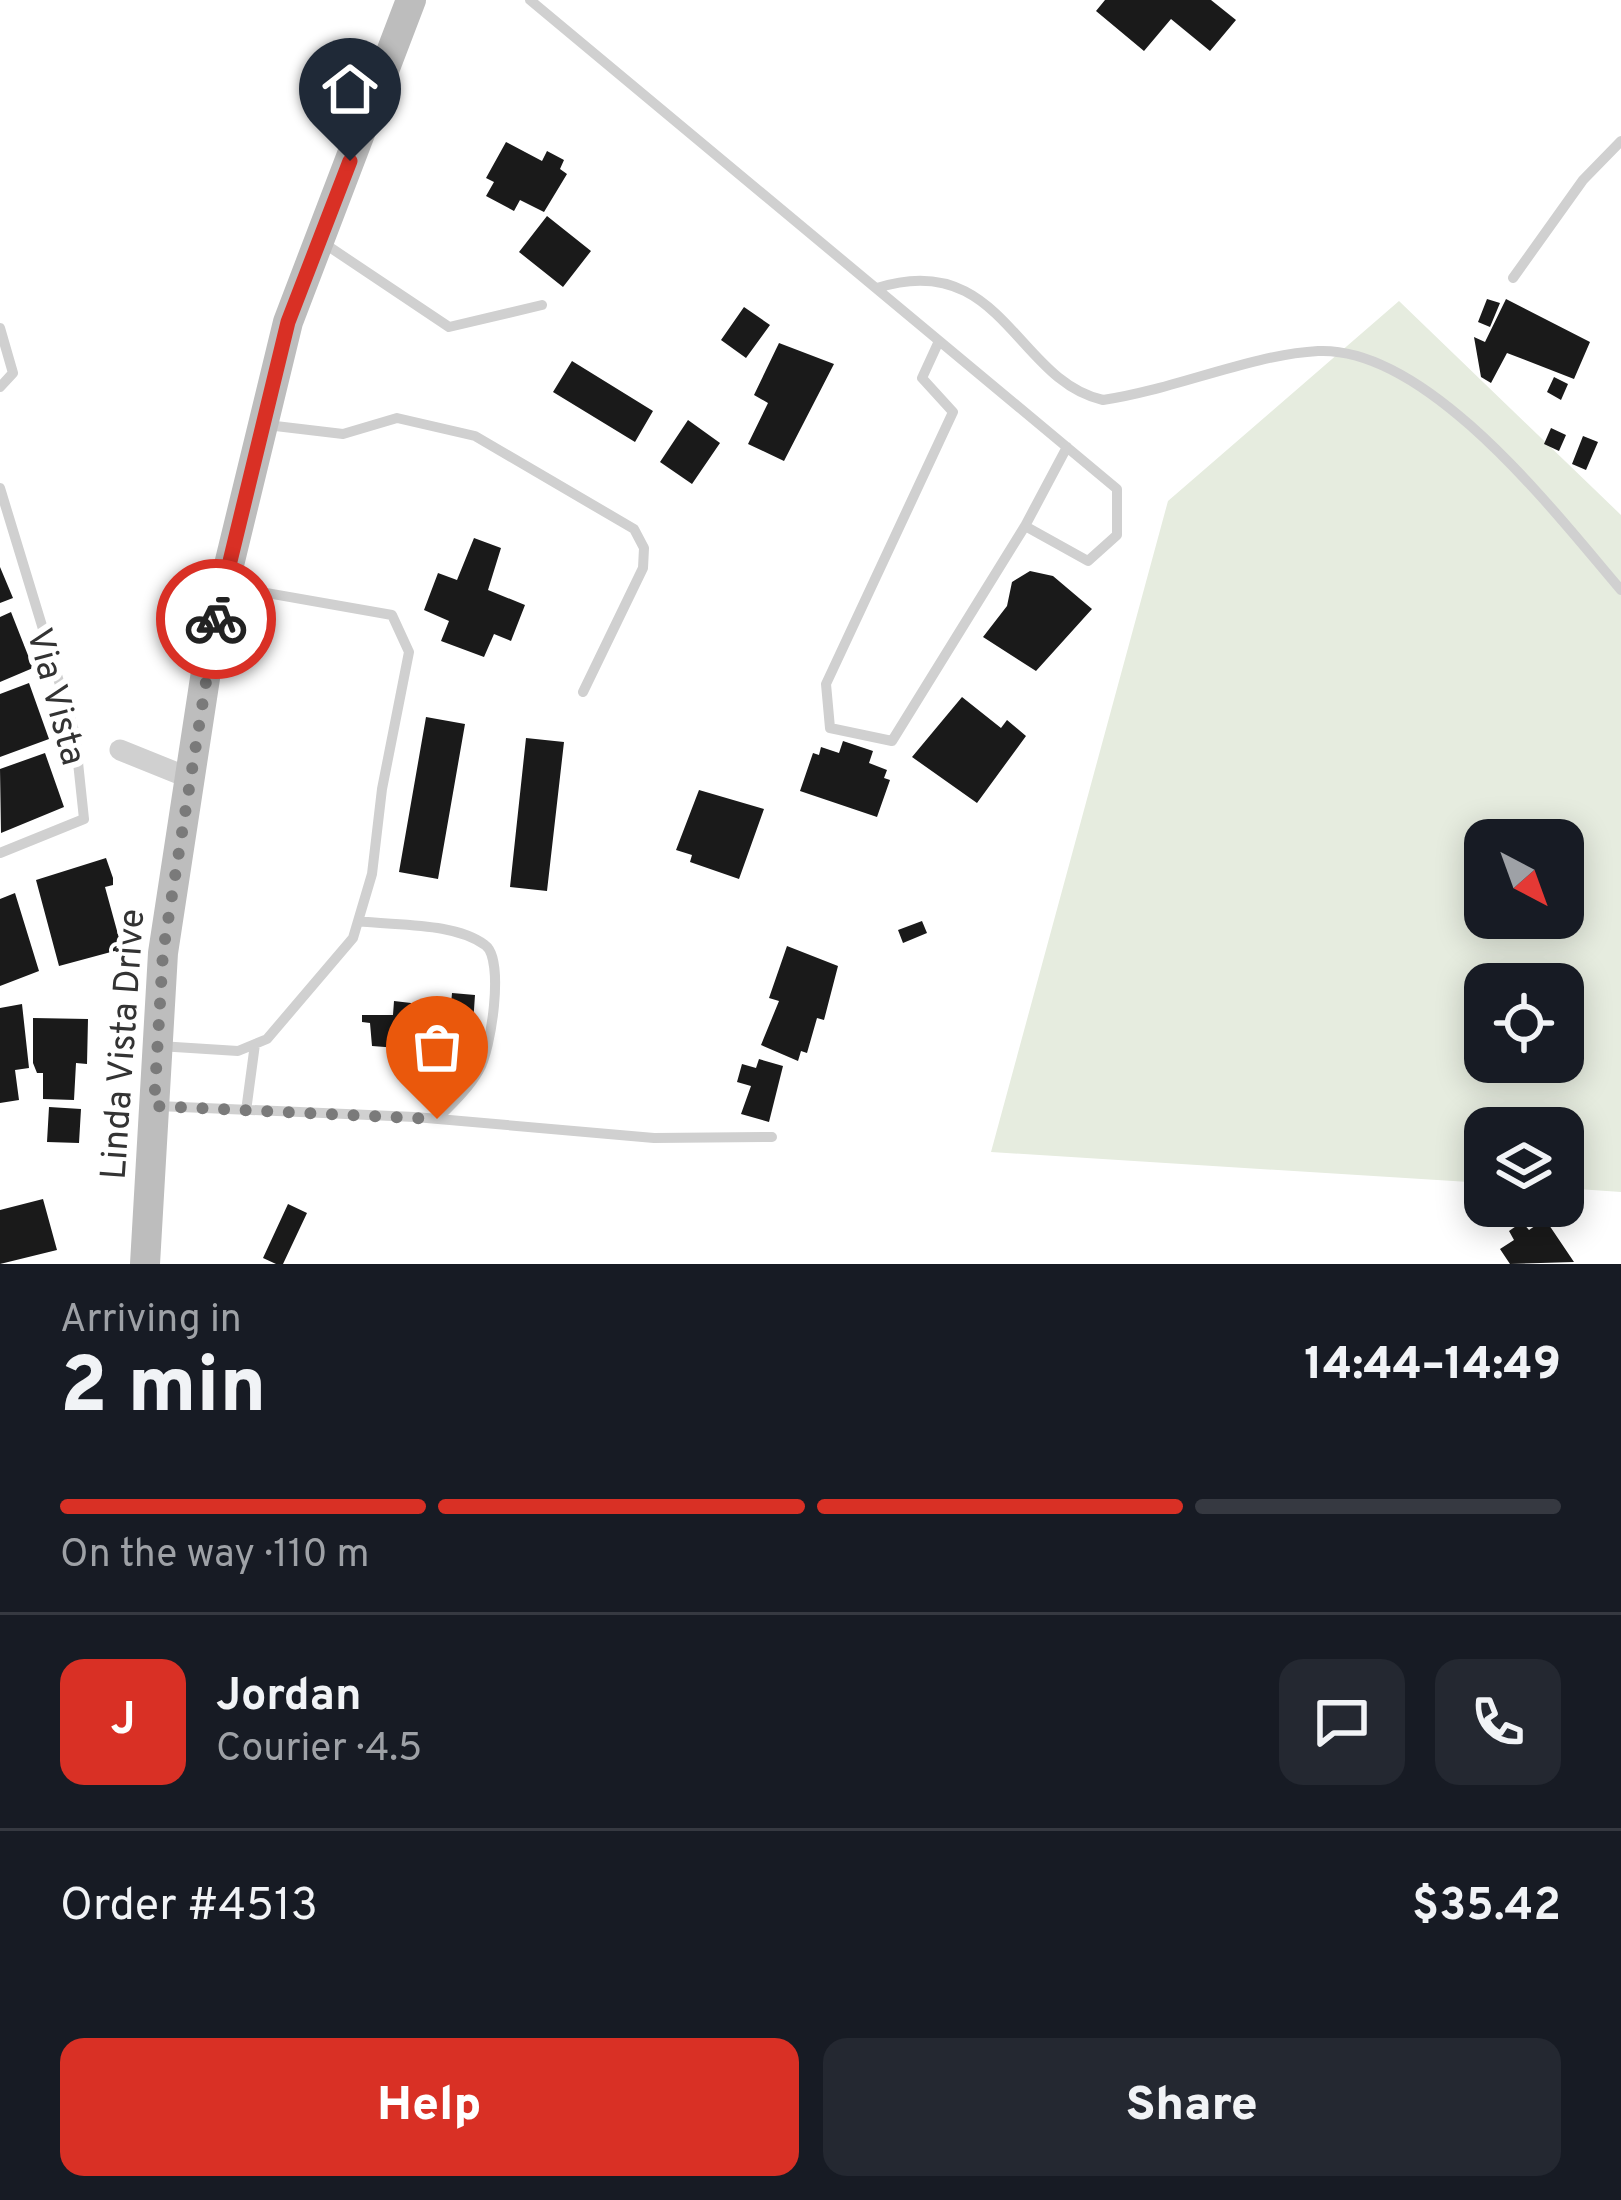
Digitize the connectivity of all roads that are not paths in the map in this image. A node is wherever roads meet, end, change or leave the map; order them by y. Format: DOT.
graph roads {
  1 [pos="411,0"];
  2 [pos="530,0"];
  3 [pos="1621,141"];
  4 [pos="319,240"];
  5 [pos="1513,278"];
  6 [pos="877,288"];
  7 [pos="542,305"];
  8 [pos="0,328"];
  9 [pos="939,341"];
  10 [pos="0,388"];
  11 [pos="263,424"];
  12 [pos="1067,447"];
  13 [pos="0,488"];
  14 [pos="1025,526"];
  15 [pos="224,586"];
  16 [pos="1621,590"];
  17 [pos="583,692"];
  18 [pos="120,750"];
  19 [pos="188,777"];
  20 [pos="0,853"];
  21 [pos="358,921"];
  22 [pos="255,1044"];
  23 [pos="158,1046"];
  24 [pos="154,1106"];
  25 [pos="246,1111"];
  26 [pos="437,1119"];
  27 [pos="772,1137"];
  28 [pos="145,1264"];
  1 -- 4 [label="street, Linda Vista Drive"];
  2 -- 6 [label="lane"];
  3 -- 5 [label="lane"];
  4 -- 7 [label="lane"];
  4 -- 11 [label="street, Linda Vista Drive"];
  6 -- 9 [label="lane"];
  6 -- 16 [label="lane"];
  8 -- 10 [label="lane"];
  9 -- 12 [label="lane"];
  9 -- 14 [label="lane"];
  11 -- 15 [label="street, Linda Vista Drive"];
  11 -- 17 [label="lane"];
  12 -- 14 [label="lane"];
  12 -- 14 [label="lane"];
  13 -- 20 [label="lane, Via Vista"];
  15 -- 19 [label="street, Linda Vista Drive"];
  15 -- 21 [label="lane"];
  18 -- 19 [label="street"];
  19 -- 23 [label="street, Linda Vista Drive"];
  21 -- 22 [label="lane"];
  21 -- 26 [label="lane"];
  22 -- 23 [label="lane"];
  22 -- 25 [label="lane"];
  23 -- 24 [label="street, Linda Vista Drive"];
  24 -- 25 [label="lane"];
  24 -- 28 [label="street, Linda Vista Drive"];
  25 -- 26 [label="lane"];
  26 -- 27 [label="lane"];
}
